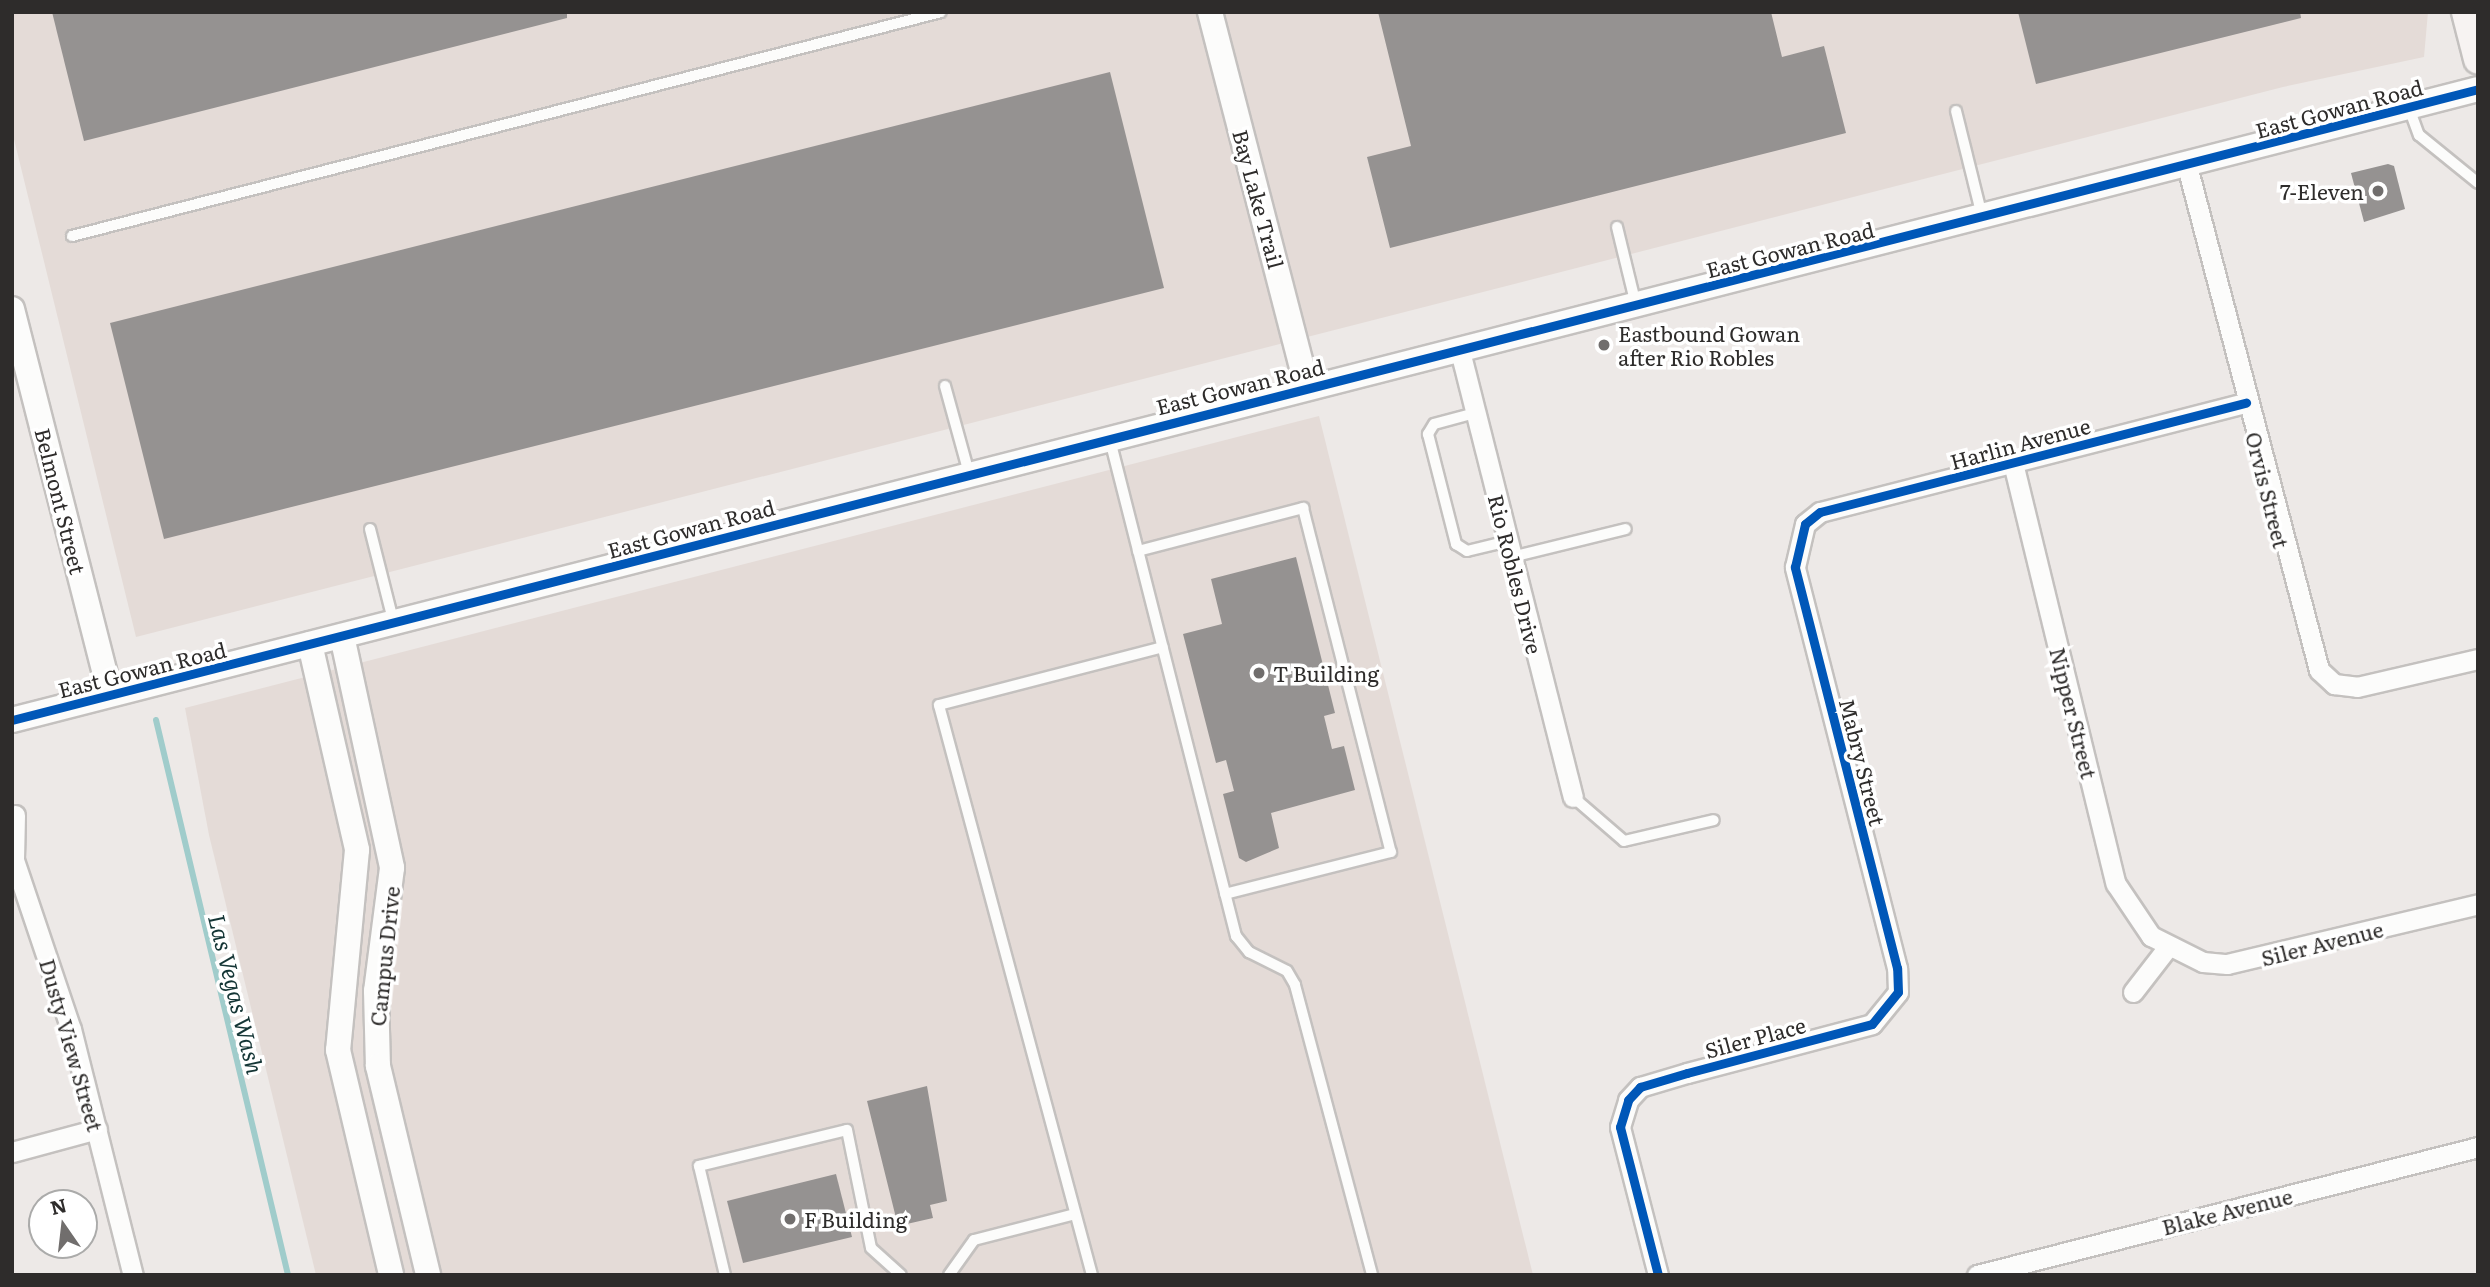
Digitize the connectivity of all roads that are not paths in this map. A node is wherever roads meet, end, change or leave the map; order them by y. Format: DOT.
graph roads {
  1 [pos="941,12"];
  2 [pos="1210,12"];
  3 [pos="2466,12"];
  4 [pos="2478,59"];
  5 [pos="2478,89"];
  6 [pos="2409,107"];
  7 [pos="1956,111"];
  8 [pos="2187,166"];
  9 [pos="2478,183"];
  10 [pos="1983,218"];
  11 [pos="1616,227"];
  12 [pos="72,236"];
  13 [pos="1636,306"];
  14 [pos="12,309"];
  15 [pos="1460,351"];
  16 [pos="946,386"];
  17 [pos="1307,386"];
  18 [pos="2246,402"];
  19 [pos="1475,413"];
  20 [pos="1110,438"];
  21 [pos="2013,463"];
  22 [pos="969,474"];
  23 [pos="1805,524"];
  24 [pos="370,529"];
  25 [pos="1626,529"];
  26 [pos="1510,549"];
  27 [pos="1138,551"];
  28 [pos="394,623"];
  29 [pos="342,636"];
  30 [pos="310,644"];
  31 [pos="1163,648"];
  32 [pos="2478,659"];
  33 [pos="110,694"];
  34 [pos="12,720"];
  35 [pos="1573,797"];
  36 [pos="15,815"];
  37 [pos="1714,820"];
  38 [pos="1225,894"];
  39 [pos="2478,904"];
  40 [pos="2167,948"];
  41 [pos="2133,992"];
  42 [pos="1890,1008"];
  43 [pos="97,1129"];
  44 [pos="2478,1147"];
  45 [pos="12,1152"];
  46 [pos="1076,1214"];
  47 [pos="133,1275"];
  48 [pos="391,1275"];
  49 [pos="428,1275"];
  50 [pos="725,1275"];
  51 [pos="901,1275"];
  52 [pos="949,1275"];
  53 [pos="1092,1275"];
  54 [pos="1372,1275"];
  55 [pos="1658,1275"];
  56 [pos="1977,1275"];
  1 -- 12 [label="lane"];
  2 -- 17 [label="street, Bay Lake Trail"];
  3 -- 4 [label="main road"];
  5 -- 6 [label="street, East Gowan Road"];
  6 -- 8 [label="street, East Gowan Road"];
  6 -- 9 [label="lane"];
  7 -- 10 [label="lane"];
  8 -- 10 [label="street, East Gowan Road"];
  8 -- 18 [label="street, Orvis Street"];
  10 -- 13 [label="street, East Gowan Road"];
  11 -- 13 [label="lane"];
  13 -- 15 [label="street, East Gowan Road"];
  14 -- 33 [label="street, Belmont Street"];
  15 -- 17 [label="street, East Gowan Road"];
  15 -- 19 [label="street, Rio Robles Drive"];
  16 -- 22 [label="lane"];
  17 -- 20 [label="street, East Gowan Road"];
  18 -- 21 [label="street, Harlin Avenue"];
  18 -- 32 [label="street, Orvis Street"];
  19 -- 26 [label="street, Rio Robles Drive"];
  19 -- 26 [label="lane"];
  20 -- 22 [label="street, East Gowan Road"];
  20 -- 27 [label="lane"];
  21 -- 23 [label="street, Harlin Avenue"];
  21 -- 40 [label="street, Nipper Street"];
  22 -- 28 [label="street, East Gowan Road"];
  23 -- 42 [label="street, Mabry Street"];
  24 -- 28 [label="lane"];
  25 -- 26 [label="lane"];
  26 -- 35 [label="street, Rio Robles Drive"];
  27 -- 31 [label="lane"];
  27 -- 38 [label="lane"];
  28 -- 29 [label="street, East Gowan Road"];
  29 -- 30 [label="street, East Gowan Road"];
  29 -- 49 [label="street, Campus Drive"];
  30 -- 33 [label="street, East Gowan Road"];
  30 -- 48 [label="street, Campus Drive"];
  31 -- 38 [label="lane"];
  31 -- 46 [label="lane"];
  33 -- 34 [label="street, East Gowan Road"];
  35 -- 37 [label="lane"];
  36 -- 43 [label="street, Dusty View Street"];
  38 -- 54 [label="lane"];
  39 -- 40 [label="street, Siler Avenue"];
  40 -- 41 [label="street"];
  42 -- 55 [label="street, Siler Place"];
  43 -- 45 [label="street"];
  43 -- 47 [label="street, Dusty View Street"];
  44 -- 56 [label="street, Blake Avenue"];
  46 -- 52 [label="lane"];
  46 -- 53 [label="lane"];
  50 -- 51 [label="lane"];
}
